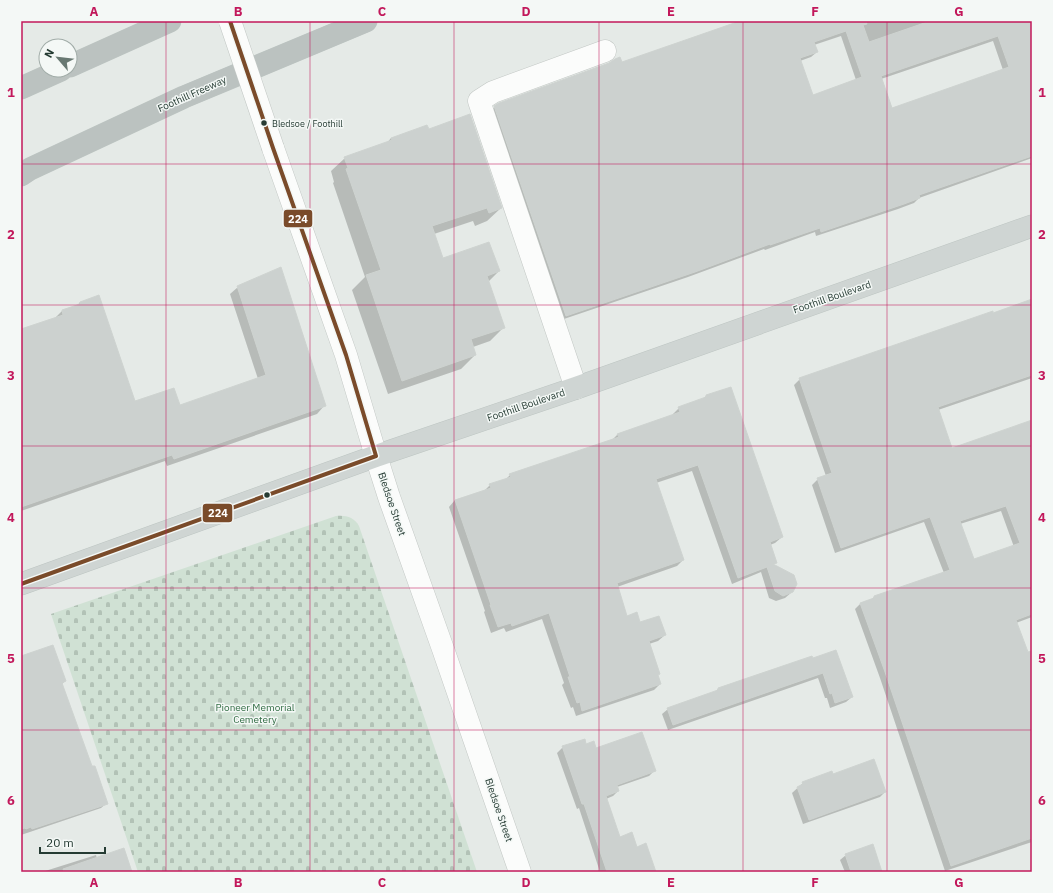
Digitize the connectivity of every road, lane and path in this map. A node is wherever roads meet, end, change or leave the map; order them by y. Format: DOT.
graph roads {
  1 [pos="170,21"];
  2 [pos="230,21"];
  3 [pos="366,21"];
  4 [pos="605,51"];
  5 [pos="78,62"];
  6 [pos="43,78"];
  7 [pos="21,88"];
  8 [pos="21,175"];
  9 [pos="1032,226"];
  10 [pos="576,388"];
  11 [pos="376,456"];
  12 [pos="21,584"];
  13 [pos="520,872"];
  1 -- 5 [label="highway"];
  2 -- 11 [label="street, Bledsoe Street, bridge"];
  3 -- 8 [label="highway, Foothill Freeway"];
  4 -- 10 [label="street"];
  6 -- 7 [label="highway"];
  9 -- 10 [label="main road, Foothill Boulevard"];
  10 -- 11 [label="main road, Foothill Boulevard"];
  11 -- 12 [label="main road, Foothill Boulevard"];
  11 -- 13 [label="street, Bledsoe Street"];
}
